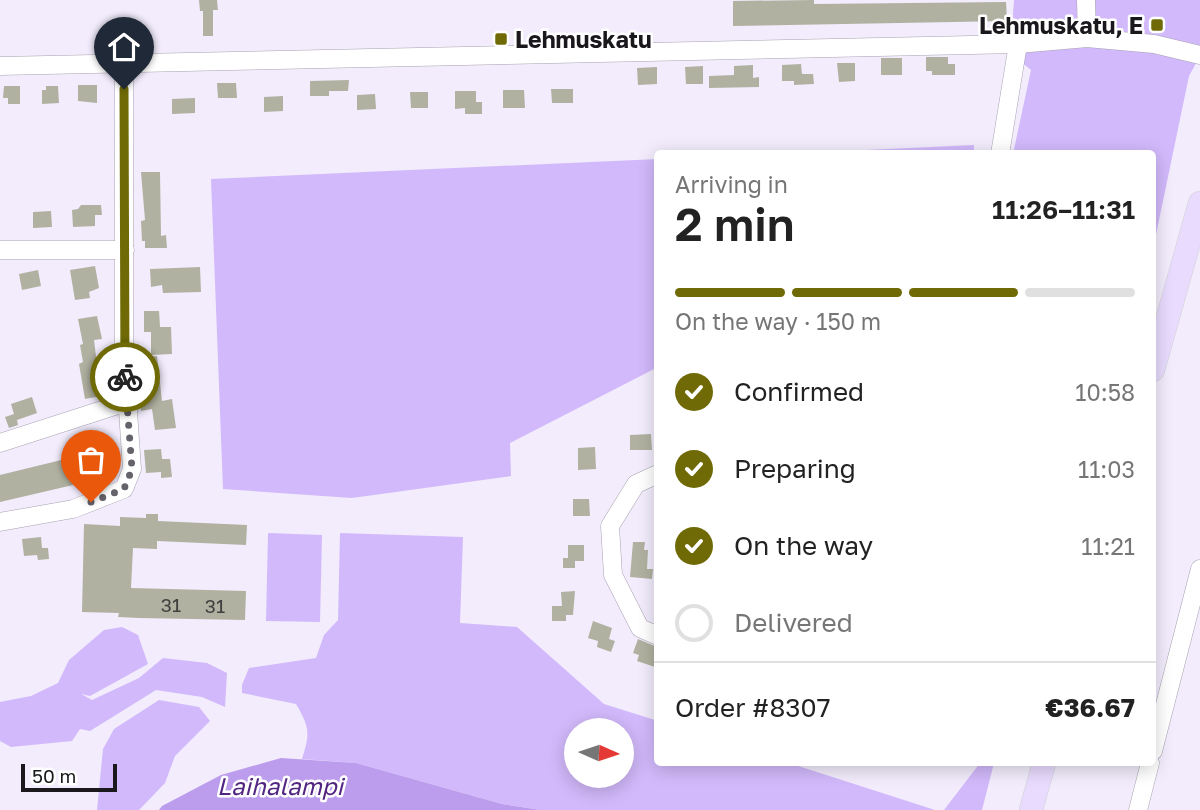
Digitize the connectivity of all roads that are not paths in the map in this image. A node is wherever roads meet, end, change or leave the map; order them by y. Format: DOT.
graph roads {
  1 [pos="1086,0"];
  2 [pos="1087,38"];
  3 [pos="1018,44"];
  4 [pos="1200,55"];
  5 [pos="124,62"];
  6 [pos="0,66"];
  7 [pos="1001,150"];
  8 [pos="1200,203"];
  9 [pos="0,250"];
  10 [pos="125,250"];
  11 [pos="1156,359"];
  12 [pos="127,402"];
  13 [pos="0,443"];
  14 [pos="654,476"];
  15 [pos="0,522"];
  16 [pos="1200,569"];
  17 [pos="654,634"];
  18 [pos="1156,739"];
  19 [pos="1043,766"];
  20 [pos="1149,766"];
  21 [pos="1031,810"];
  22 [pos="1138,810"];
  1 -- 2 [label="street"];
  2 -- 3 [label="street"];
  2 -- 4 [label="street"];
  3 -- 5 [label="street"];
  3 -- 7 [label="street"];
  5 -- 6 [label="street"];
  5 -- 10 [label="street"];
  8 -- 11 [label="main road"];
  9 -- 10 [label="street"];
  10 -- 12 [label="street"];
  12 -- 13 [label="street"];
  12 -- 15 [label="street"];
  14 -- 17 [label="street"];
  16 -- 18 [label="street"];
  19 -- 21 [label="main road"];
  20 -- 22 [label="street"];
}
